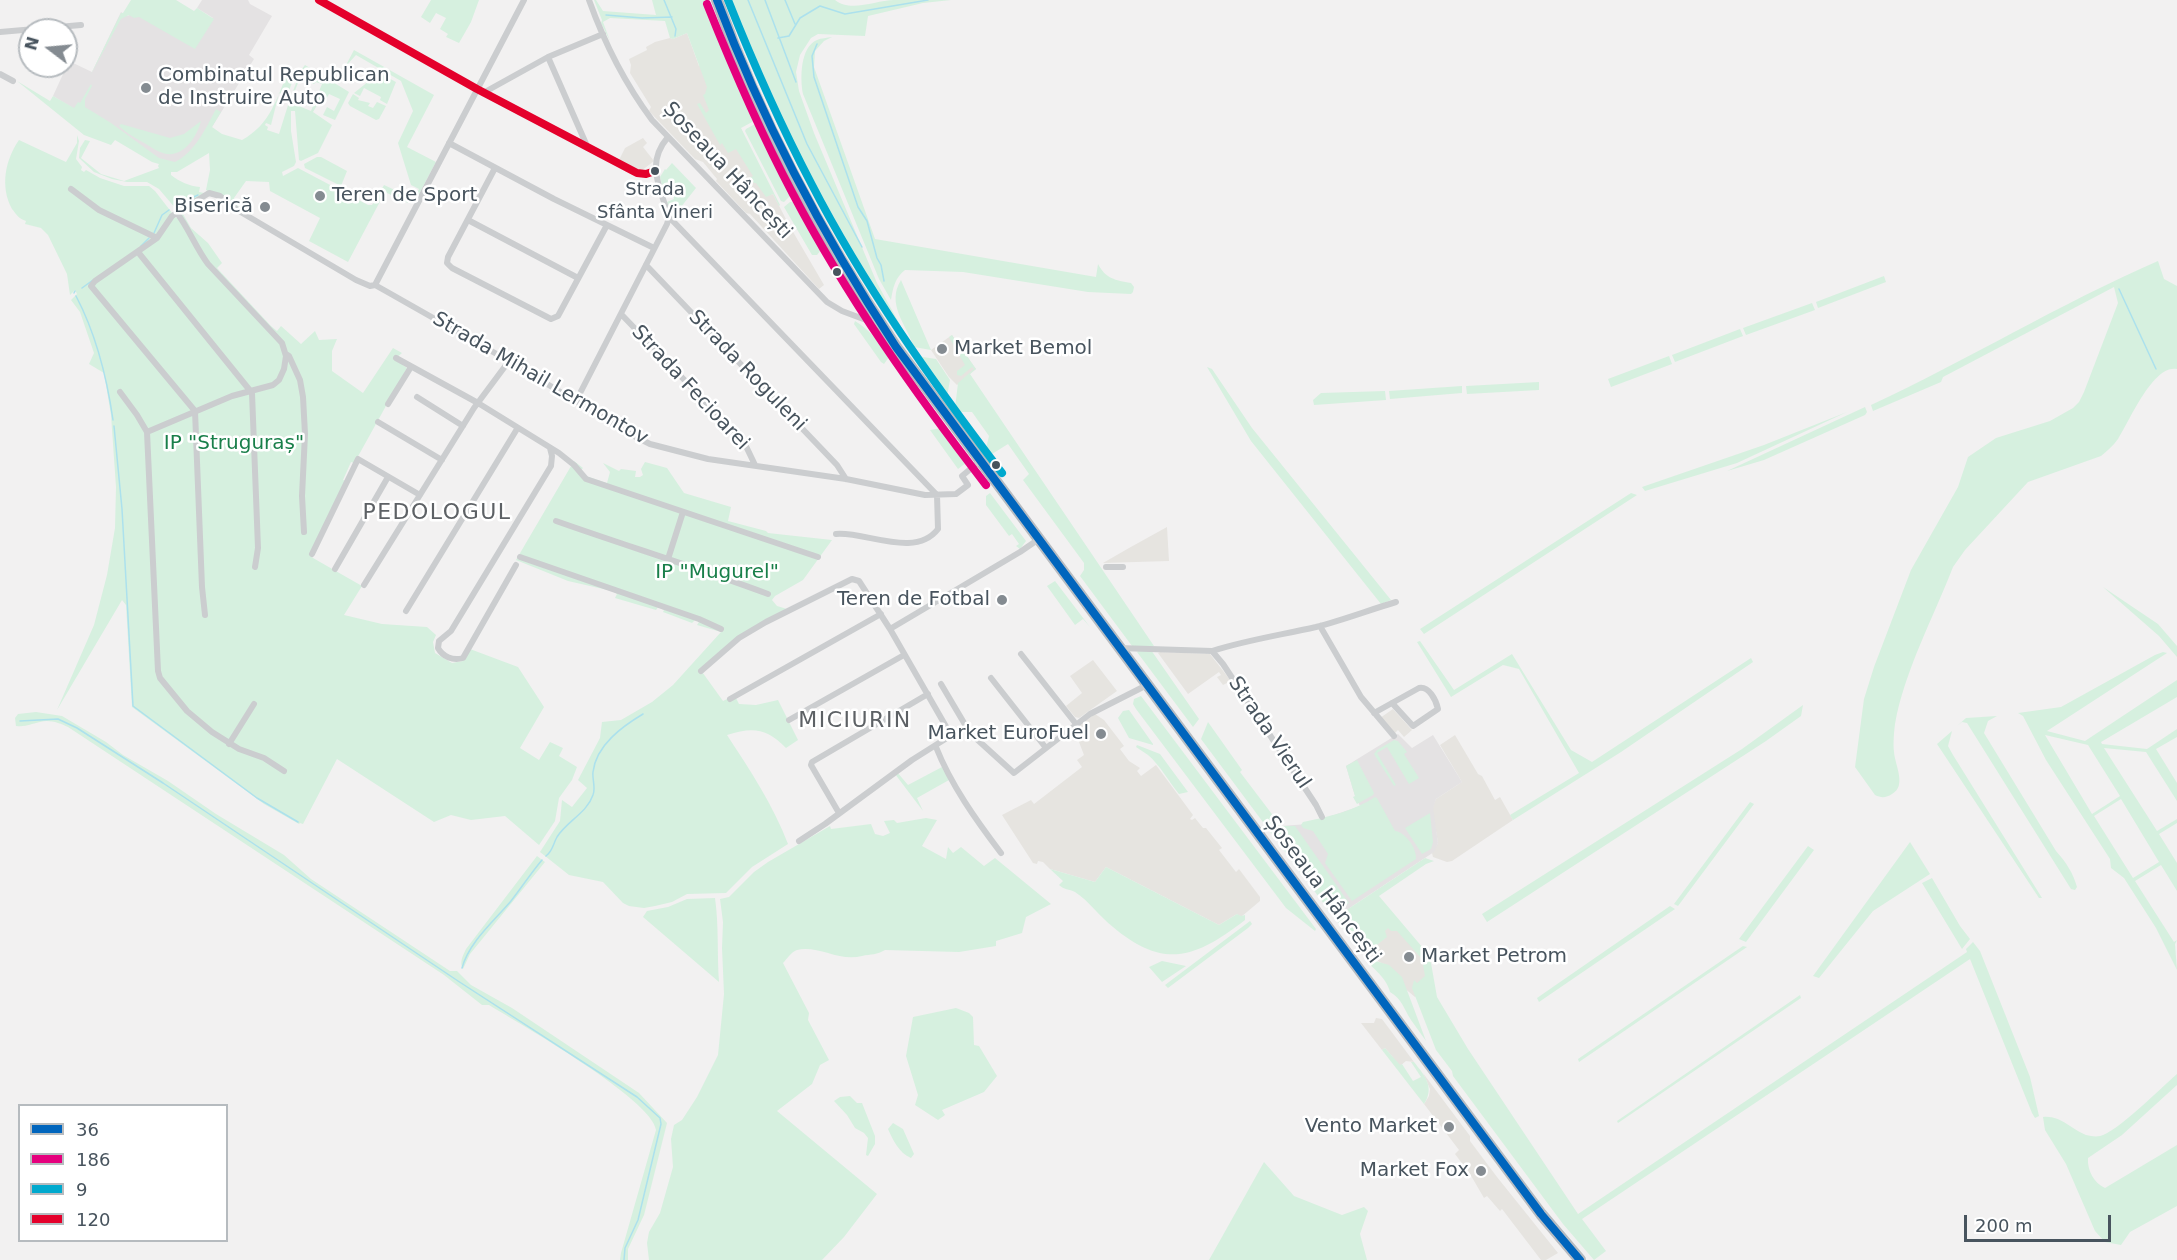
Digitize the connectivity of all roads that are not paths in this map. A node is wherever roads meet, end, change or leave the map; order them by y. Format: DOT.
graph roads {
  1 [pos="319,0"];
  2 [pos="524,0"];
  3 [pos="589,0"];
  4 [pos="717,0"];
  5 [pos="81,25"];
  6 [pos="0,32"];
  7 [pos="603,34"];
  8 [pos="548,57"];
  9 [pos="0,74"];
  10 [pos="13,81"];
  11 [pos="480,91"];
  12 [pos="668,137"];
  13 [pos="449,143"];
  14 [pos="587,146"];
  15 [pos="495,168"];
  16 [pos="655,171"];
  17 [pos="71,189"];
  18 [pos="177,213"];
  19 [pos="669,217"];
  20 [pos="468,220"];
  21 [pos="607,225"];
  22 [pos="157,238"];
  23 [pos="654,248"];
  24 [pos="138,252"];
  25 [pos="646,265"];
  26 [pos="578,278"];
  27 [pos="375,285"];
  28 [pos="621,314"];
  29 [pos="882,326"];
  30 [pos="285,353"];
  31 [pos="396,358"];
  32 [pos="509,361"];
  33 [pos="411,367"];
  34 [pos="250,390"];
  35 [pos="120,392"];
  36 [pos="417,397"];
  37 [pos="576,401"];
  38 [pos="478,403"];
  39 [pos="388,404"];
  40 [pos="195,411"];
  41 [pos="378,422"];
  42 [pos="463,426"];
  43 [pos="518,429"];
  44 [pos="147,432"];
  45 [pos="549,448"];
  46 [pos="442,460"];
  47 [pos="980,461"];
  48 [pos="755,465"];
  49 [pos="388,477"];
  50 [pos="846,479"];
  51 [pos="420,495"];
  52 [pos="937,495"];
  53 [pos="683,512"];
  54 [pos="556,521"];
  55 [pos="304,532"];
  56 [pos="836,534"];
  57 [pos="1039,539"];
  58 [pos="312,554"];
  59 [pos="520,557"];
  60 [pos="818,557"];
  61 [pos="668,559"];
  62 [pos="516,566"];
  63 [pos="255,567"];
  64 [pos="1106,567"];
  65 [pos="1123,567"];
  66 [pos="335,569"];
  67 [pos="364,585"];
  68 [pos="768,594"];
  69 [pos="1395,602"];
  70 [pos="406,611"];
  71 [pos="881,614"];
  72 [pos="205,615"];
  73 [pos="1320,626"];
  74 [pos="721,629"];
  75 [pos="890,629"];
  76 [pos="1119,648"];
  77 [pos="1212,651"];
  78 [pos="1021,654"];
  79 [pos="904,655"];
  80 [pos="701,671"];
  81 [pos="991,678"];
  82 [pos="941,684"];
  83 [pos="1148,685"];
  84 [pos="928,694"];
  85 [pos="730,699"];
  86 [pos="1392,703"];
  87 [pos="254,704"];
  88 [pos="1374,713"];
  89 [pos="789,720"];
  90 [pos="1076,724"];
  91 [pos="1395,736"];
  92 [pos="229,744"];
  93 [pos="936,747"];
  94 [pos="1046,748"];
  95 [pos="284,771"];
  96 [pos="839,813"];
  97 [pos="1322,817"];
  98 [pos="799,841"];
  99 [pos="1001,853"];
  100 [pos="1580,1260"];
  1 -- 11 [label="street"];
  2 -- 11 [label="street"];
  3 -- 7 [label="street, Șoseaua Hâncești"];
  4 -- 29 [label="highway, Șoseaua Hâncești"];
  5 -- 6 [label="street"];
  7 -- 8 [label="street"];
  7 -- 12 [label="street, Șoseaua Hâncești"];
  8 -- 11 [label="street"];
  8 -- 14 [label="street"];
  9 -- 10 [label="street"];
  11 -- 13 [label="street"];
  11 -- 14 [label="street"];
  12 -- 16 [label="street"];
  12 -- 29 [label="street, Șoseaua Hâncești"];
  13 -- 15 [label="street"];
  13 -- 27 [label="street"];
  14 -- 16 [label="street"];
  15 -- 20 [label="street"];
  15 -- 21 [label="street"];
  16 -- 19 [label="street"];
  17 -- 22 [label="street"];
  18 -- 22 [label="street, Strada Mihail Lermontov"];
  18 -- 27 [label="street, Strada Mihail Lermontov"];
  18 -- 30 [label="street"];
  19 -- 23 [label="street"];
  19 -- 52 [label="street"];
  20 -- 26 [label="street"];
  20 -- 26 [label="street"];
  21 -- 23 [label="street"];
  21 -- 26 [label="street"];
  22 -- 24 [label="street, Strada Mihail Lermontov"];
  23 -- 25 [label="street"];
  24 -- 34 [label="street"];
  24 -- 40 [label="street, Strada Mihail Lermontov"];
  25 -- 28 [label="street"];
  25 -- 50 [label="street, Strada Roguleni"];
  27 -- 32 [label="street, Strada Mihail Lermontov"];
  28 -- 37 [label="street"];
  28 -- 48 [label="street, Strada Fecioarei"];
  29 -- 47 [label="highway, Șoseaua Hâncești"];
  30 -- 34 [label="street"];
  30 -- 55 [label="street"];
  31 -- 33 [label="street"];
  32 -- 37 [label="street, Strada Mihail Lermontov"];
  32 -- 38 [label="street"];
  33 -- 38 [label="street"];
  33 -- 39 [label="street"];
  34 -- 40 [label="street"];
  34 -- 63 [label="street"];
  35 -- 44 [label="street"];
  36 -- 42 [label="street"];
  37 -- 48 [label="street, Strada Mihail Lermontov"];
  38 -- 42 [label="street"];
  38 -- 43 [label="street"];
  40 -- 44 [label="street"];
  40 -- 72 [label="street"];
  41 -- 46 [label="street"];
  42 -- 46 [label="street"];
  43 -- 45 [label="street"];
  43 -- 70 [label="street"];
  44 -- 92 [label="street"];
  45 -- 53 [label="street"];
  45 -- 62 [label="street"];
  46 -- 51 [label="street"];
  47 -- 52 [label="street, Strada Mihail Lermontov"];
  47 -- 57 [label="highway, Șoseaua Hâncești"];
  48 -- 50 [label="street, Strada Mihail Lermontov"];
  49 -- 51 [label="street"];
  49 -- 58 [label="street"];
  49 -- 66 [label="street"];
  50 -- 52 [label="street, Strada Mihail Lermontov"];
  51 -- 67 [label="street"];
  52 -- 56 [label="street"];
  53 -- 60 [label="street"];
  53 -- 61 [label="street"];
  54 -- 61 [label="street"];
  57 -- 75 [label="street"];
  57 -- 76 [label="highway, Șoseaua Hâncești"];
  59 -- 74 [label="street"];
  61 -- 68 [label="street"];
  64 -- 65 [label="street"];
  69 -- 73 [label="street"];
  71 -- 75 [label="street"];
  71 -- 80 [label="street"];
  71 -- 85 [label="street"];
  73 -- 77 [label="street"];
  73 -- 88 [label="street"];
  75 -- 79 [label="street"];
  76 -- 77 [label="street"];
  76 -- 83 [label="highway, Șoseaua Hâncești"];
  77 -- 97 [label="street, Strada Vierul"];
  78 -- 90 [label="street"];
  79 -- 84 [label="street"];
  79 -- 89 [label="street"];
  81 -- 94 [label="street"];
  82 -- 94 [label="street"];
  83 -- 90 [label="street"];
  83 -- 100 [label="highway, Șoseaua Hâncești"];
  84 -- 93 [label="street"];
  84 -- 96 [label="street"];
  86 -- 86 [label="street"];
  86 -- 88 [label="street"];
  87 -- 92 [label="street"];
  88 -- 91 [label="street"];
  90 -- 94 [label="street"];
  92 -- 95 [label="street"];
  93 -- 96 [label="street"];
  93 -- 99 [label="street"];
  96 -- 98 [label="street"];
}
